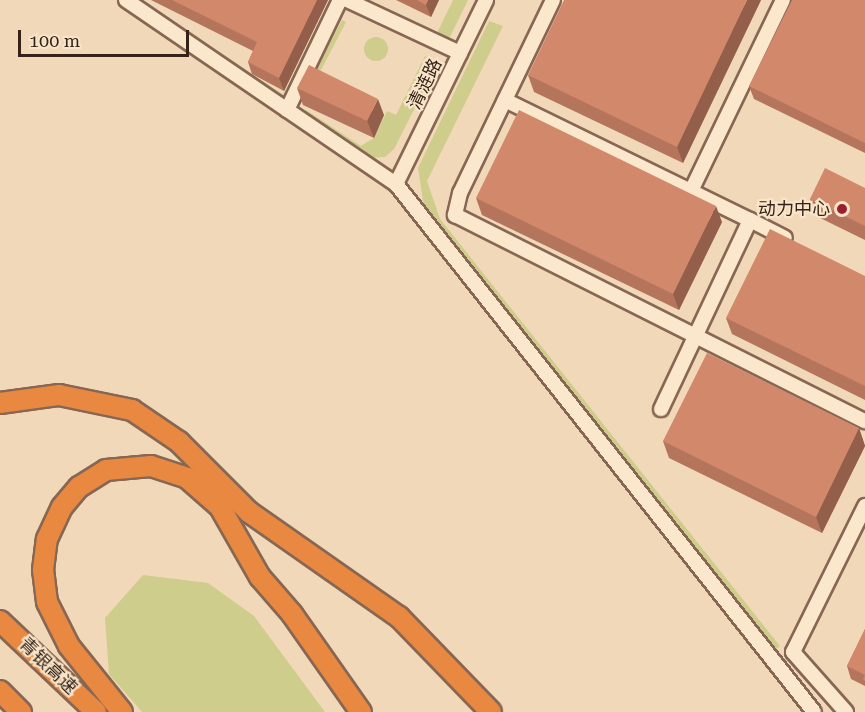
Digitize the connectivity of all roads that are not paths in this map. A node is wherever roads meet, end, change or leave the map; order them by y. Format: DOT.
graph roads {
  1 [pos="126,0"];
  2 [pos="340,0"];
  3 [pos="347,0"];
  4 [pos="486,0"];
  5 [pos="553,0"];
  6 [pos="783,0"];
  7 [pos="460,53"];
  8 [pos="505,100"];
  9 [pos="286,110"];
  10 [pos="396,184"];
  11 [pos="691,191"];
  12 [pos="750,220"];
  13 [pos="802,246"];
  14 [pos="695,336"];
  15 [pos="0,403"];
  16 [pos="661,409"];
  17 [pos="865,421"];
  18 [pos="865,506"];
  19 [pos="0,621"];
  20 [pos="0,691"];
  21 [pos="21,712"];
  22 [pos="96,712"];
  23 [pos="122,712"];
  24 [pos="361,712"];
  25 [pos="491,712"];
  26 [pos="814,712"];
  27 [pos="846,712"];
  1 -- 9 [label="street"];
  2 -- 9 [label="street"];
  3 -- 7 [label="street"];
  4 -- 7 [label="street, 清涟路"];
  5 -- 8 [label="street"];
  6 -- 11 [label="street"];
  7 -- 10 [label="street, 清涟路"];
  8 -- 11 [label="street"];
  8 -- 14 [label="street"];
  9 -- 10 [label="street"];
  10 -- 26 [label="street"];
  11 -- 12 [label="street"];
  12 -- 13 [label="street"];
  12 -- 14 [label="street"];
  14 -- 16 [label="street"];
  14 -- 17 [label="street"];
  15 -- 25 [label="highway"];
  18 -- 27 [label="street"];
  19 -- 22 [label="highway, 青银高速"];
  20 -- 21 [label="highway"];
  23 -- 24 [label="highway"];
}
